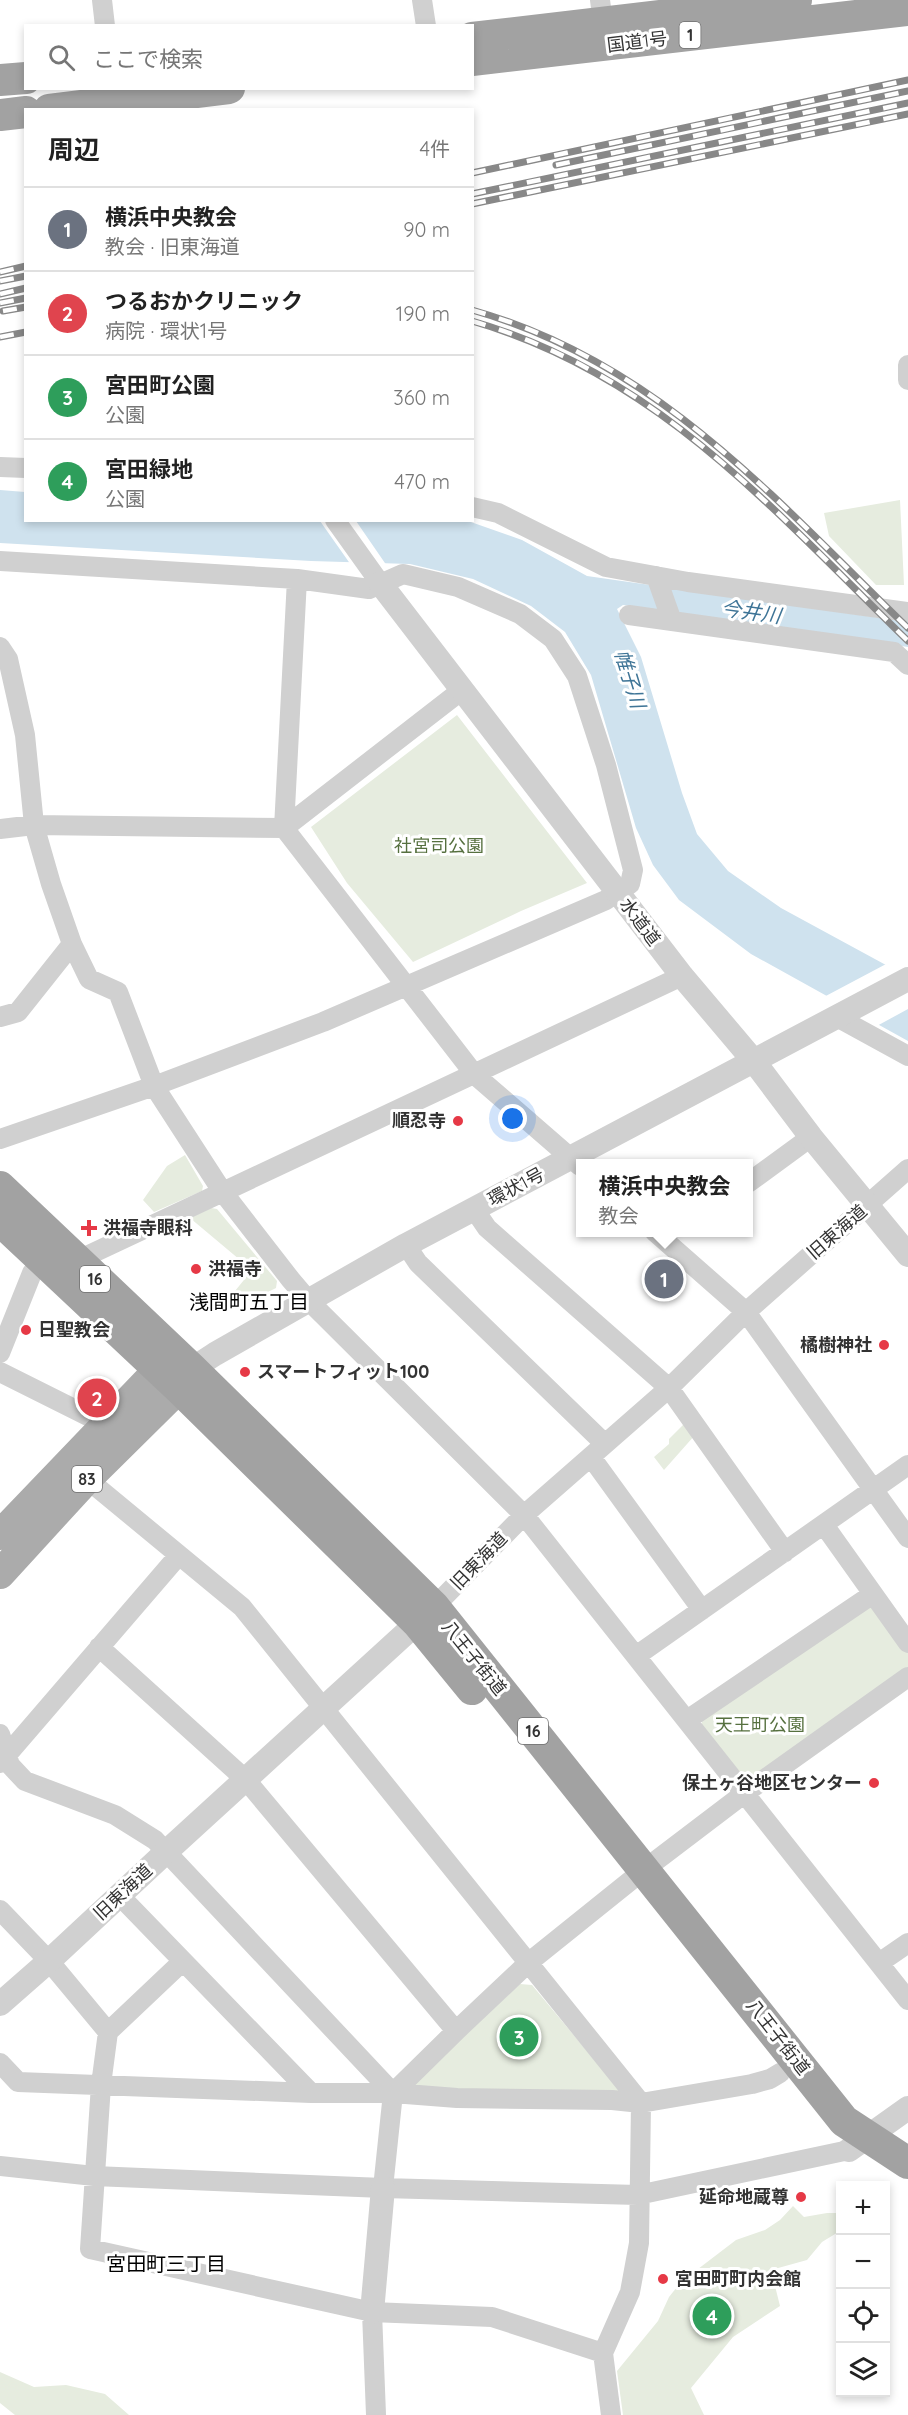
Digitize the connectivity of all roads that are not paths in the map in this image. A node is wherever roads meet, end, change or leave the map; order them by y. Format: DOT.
graph roads {
  1 [pos="102,0"];
  2 [pos="422,0"];
  3 [pos="796,0"];
  4 [pos="686,6"];
  5 [pos="908,10"];
  6 [pos="601,11"];
  7 [pos="105,24"];
  8 [pos="426,24"];
  9 [pos="474,38"];
  10 [pos="474,60"];
  11 [pos="24,78"];
  12 [pos="0,80"];
  13 [pos="213,90"];
  14 [pos="64,108"];
  15 [pos="24,112"];
  16 [pos="0,115"];
  17 [pos="908,365"];
  18 [pos="908,380"];
  19 [pos="0,466"];
  20 [pos="24,468"];
  21 [pos="474,507"];
  22 [pos="336,522"];
  23 [pos="0,561"];
  24 [pos="656,576"];
  25 [pos="297,579"];
  26 [pos="380,583"];
  27 [pos="908,612"];
  28 [pos="630,615"];
  29 [pos="672,621"];
  30 [pos="0,647"];
  31 [pos="908,665"];
  32 [pos="462,690"];
  33 [pos="34,825"];
  34 [pos="284,828"];
  35 [pos="0,829"];
  36 [pos="619,893"];
  37 [pos="72,944"];
  38 [pos="682,976"];
  39 [pos="908,979"];
  40 [pos="406,985"];
  41 [pos="840,1014"];
  42 [pos="0,1017"];
  43 [pos="908,1056"];
  44 [pos="753,1060"];
  45 [pos="475,1075"];
  46 [pos="154,1086"];
  47 [pos="811,1137"];
  48 [pos="0,1139"];
  49 [pos="579,1159"];
  50 [pos="575,1161"];
  51 [pos="908,1169"];
  52 [pos="753,1179"];
  53 [pos="0,1187"];
  54 [pos="222,1191"];
  55 [pos="869,1205"];
  56 [pos="474,1209"];
  57 [pos="0,1220"];
  58 [pos="668,1237"];
  59 [pos="406,1245"];
  60 [pos="908,1255"];
  61 [pos="42,1261"];
  62 [pos="76,1261"];
  63 [pos="308,1300"];
  64 [pos="746,1312"];
  65 [pos="0,1353"];
  66 [pos="0,1372"];
  67 [pos="176,1376"];
  68 [pos="669,1388"];
  69 [pos="104,1424"];
  70 [pos="598,1451"];
  71 [pos="908,1465"];
  72 [pos="87,1479"];
  73 [pos="874,1490"];
  74 [pos="524,1515"];
  75 [pos="824,1525"];
  76 [pos="0,1535"];
  77 [pos="908,1538"];
  78 [pos="785,1552"];
  79 [pos="179,1555"];
  80 [pos="0,1574"];
  81 [pos="873,1594"];
  82 [pos="702,1611"];
  83 [pos="426,1615"];
  84 [pos="908,1643"];
  85 [pos="99,1647"];
  86 [pos="636,1656"];
  87 [pos="908,1677"];
  88 [pos="324,1709"];
  89 [pos="687,1720"];
  90 [pos="0,1734"];
  91 [pos="3,1759"];
  92 [pos="246,1780"];
  93 [pos="745,1793"];
  94 [pos="166,1852"];
  95 [pos="637,1875"];
  96 [pos="119,1895"];
  97 [pos="0,1910"];
  98 [pos="908,1943"];
  99 [pos="50,1961"];
  100 [pos="183,1961"];
  101 [pos="528,1963"];
  102 [pos="879,1963"];
  103 [pos="908,2000"];
  104 [pos="0,2004"];
  105 [pos="108,2031"];
  106 [pos="456,2031"];
  107 [pos="0,2063"];
  108 [pos="780,2073"];
  109 [pos="101,2085"];
  110 [pos="311,2093"];
  111 [pos="393,2093"];
  112 [pos="641,2103"];
  113 [pos="908,2108"];
  114 [pos="859,2143"];
  115 [pos="908,2163"];
  116 [pos="0,2166"];
  117 [pos="94,2176"];
  118 [pos="908,2183"];
  119 [pos="383,2188"];
  120 [pos="638,2195"];
  121 [pos="372,2312"];
  122 [pos="603,2353"];
  123 [pos="376,2415"];
  124 [pos="611,2415"];
  1 -- 7 [label="street"];
  2 -- 8 [label="street"];
  3 -- 4 [label="highway, 国道1号 / 1"];
  4 -- 6 [label="highway, 国道1号 / 1"];
  5 -- 10 [label="highway, 国道1号 / 1"];
  6 -- 9 [label="highway, 国道1号 / 1"];
  11 -- 12 [label="highway"];
  13 -- 14 [label="highway"];
  15 -- 16 [label="highway"];
  17 -- 18 [label="street"];
  19 -- 20 [label="street"];
  21 -- 24 [label="street"];
  22 -- 26 [label="street"];
  23 -- 25 [label="street"];
  24 -- 27 [label="street"];
  24 -- 29 [label="street"];
  25 -- 26 [label="street"];
  25 -- 34 [label="street"];
  26 -- 32 [label="street, 水道道"];
  26 -- 36 [label="street"];
  28 -- 29 [label="street"];
  29 -- 31 [label="street"];
  30 -- 33 [label="street"];
  32 -- 34 [label="street"];
  32 -- 36 [label="street, 水道道"];
  33 -- 34 [label="street"];
  33 -- 35 [label="street"];
  33 -- 37 [label="street"];
  34 -- 40 [label="street"];
  36 -- 38 [label="street, 水道道"];
  36 -- 40 [label="street"];
  37 -- 42 [label="street"];
  37 -- 46 [label="street"];
  38 -- 44 [label="street, 水道道"];
  38 -- 45 [label="street"];
  39 -- 41 [label="street, 環状1号"];
  40 -- 45 [label="street"];
  40 -- 46 [label="street"];
  41 -- 43 [label="street"];
  41 -- 44 [label="street, 環状1号"];
  44 -- 47 [label="street, 水道道"];
  44 -- 49 [label="street, 環状1号"];
  45 -- 50 [label="street"];
  45 -- 54 [label="street"];
  46 -- 48 [label="street"];
  46 -- 54 [label="street"];
  47 -- 52 [label="street"];
  47 -- 55 [label="street, 水道道"];
  50 -- 56 [label="street, 環状1号"];
  51 -- 55 [label="street, 旧東海道"];
  53 -- 62 [label="highway, 八王子街道 / 16"];
  54 -- 62 [label="street"];
  54 -- 63 [label="street"];
  55 -- 60 [label="street, 水道道"];
  55 -- 64 [label="street, 旧東海道"];
  56 -- 59 [label="street, 環状1号"];
  56 -- 68 [label="street"];
  57 -- 61 [label="highway, 八王子街道 / 16"];
  58 -- 64 [label="street"];
  59 -- 63 [label="street, 環状1号"];
  59 -- 70 [label="street"];
  61 -- 65 [label="street"];
  61 -- 67 [label="highway, 八王子街道 / 16"];
  62 -- 67 [label="highway, 八王子街道 / 16"];
  63 -- 67 [label="street, 環状1号"];
  63 -- 74 [label="street"];
  64 -- 68 [label="street, 旧東海道"];
  64 -- 73 [label="street"];
  66 -- 69 [label="street"];
  67 -- 69 [label="main road, 環状1号 / 83"];
  67 -- 72 [label="main road, 環状1号 / 83"];
  67 -- 83 [label="highway, 八王子街道 / 16"];
  68 -- 70 [label="street, 旧東海道"];
  68 -- 78 [label="street"];
  69 -- 76 [label="main road, 環状1号 / 83"];
  70 -- 74 [label="street, 旧東海道"];
  70 -- 82 [label="street"];
  71 -- 73 [label="street"];
  72 -- 79 [label="street"];
  72 -- 80 [label="main road, 環状1号 / 83"];
  73 -- 75 [label="street"];
  73 -- 77 [label="street"];
  74 -- 83 [label="street, 旧東海道"];
  74 -- 86 [label="street"];
  75 -- 78 [label="street"];
  75 -- 81 [label="street"];
  78 -- 82 [label="street"];
  79 -- 85 [label="street"];
  79 -- 88 [label="street"];
  81 -- 84 [label="street"];
  81 -- 89 [label="street"];
  82 -- 86 [label="street"];
  83 -- 88 [label="street, 旧東海道"];
  83 -- 95 [label="highway, 八王子街道 / 16"];
  85 -- 91 [label="street"];
  85 -- 92 [label="street"];
  86 -- 89 [label="street"];
  87 -- 93 [label="street"];
  88 -- 92 [label="street, 旧東海道"];
  88 -- 101 [label="street"];
  89 -- 93 [label="street"];
  90 -- 91 [label="street"];
  91 -- 94 [label="street"];
  92 -- 94 [label="street, 旧東海道"];
  92 -- 106 [label="street"];
  93 -- 95 [label="street"];
  93 -- 102 [label="street"];
  94 -- 96 [label="street, 旧東海道"];
  94 -- 111 [label="street"];
  95 -- 101 [label="street"];
  95 -- 108 [label="highway, 八王子街道 / 16"];
  95 -- 114 [label="highway, 八王子街道 / 16"];
  96 -- 99 [label="street, 旧東海道"];
  96 -- 100 [label="street"];
  97 -- 99 [label="street"];
  98 -- 102 [label="street"];
  99 -- 104 [label="street, 旧東海道"];
  99 -- 105 [label="street"];
  100 -- 105 [label="street"];
  100 -- 110 [label="street"];
  101 -- 106 [label="street"];
  101 -- 112 [label="street"];
  102 -- 103 [label="street"];
  105 -- 109 [label="street"];
  106 -- 111 [label="street"];
  107 -- 109 [label="street"];
  108 -- 112 [label="street"];
  108 -- 114 [label="highway, 八王子街道 / 16"];
  109 -- 110 [label="street"];
  109 -- 117 [label="street"];
  110 -- 111 [label="street"];
  111 -- 112 [label="street"];
  111 -- 119 [label="street"];
  112 -- 120 [label="street"];
  113 -- 114 [label="street"];
  114 -- 115 [label="highway, 八王子街道 / 16"];
  114 -- 118 [label="highway, 八王子街道 / 16"];
  114 -- 120 [label="street"];
  116 -- 117 [label="street"];
  117 -- 119 [label="street"];
  117 -- 121 [label="street"];
  119 -- 120 [label="street"];
  119 -- 121 [label="street"];
  120 -- 122 [label="street"];
  121 -- 122 [label="street"];
  121 -- 123 [label="street"];
  122 -- 124 [label="street"];
}
